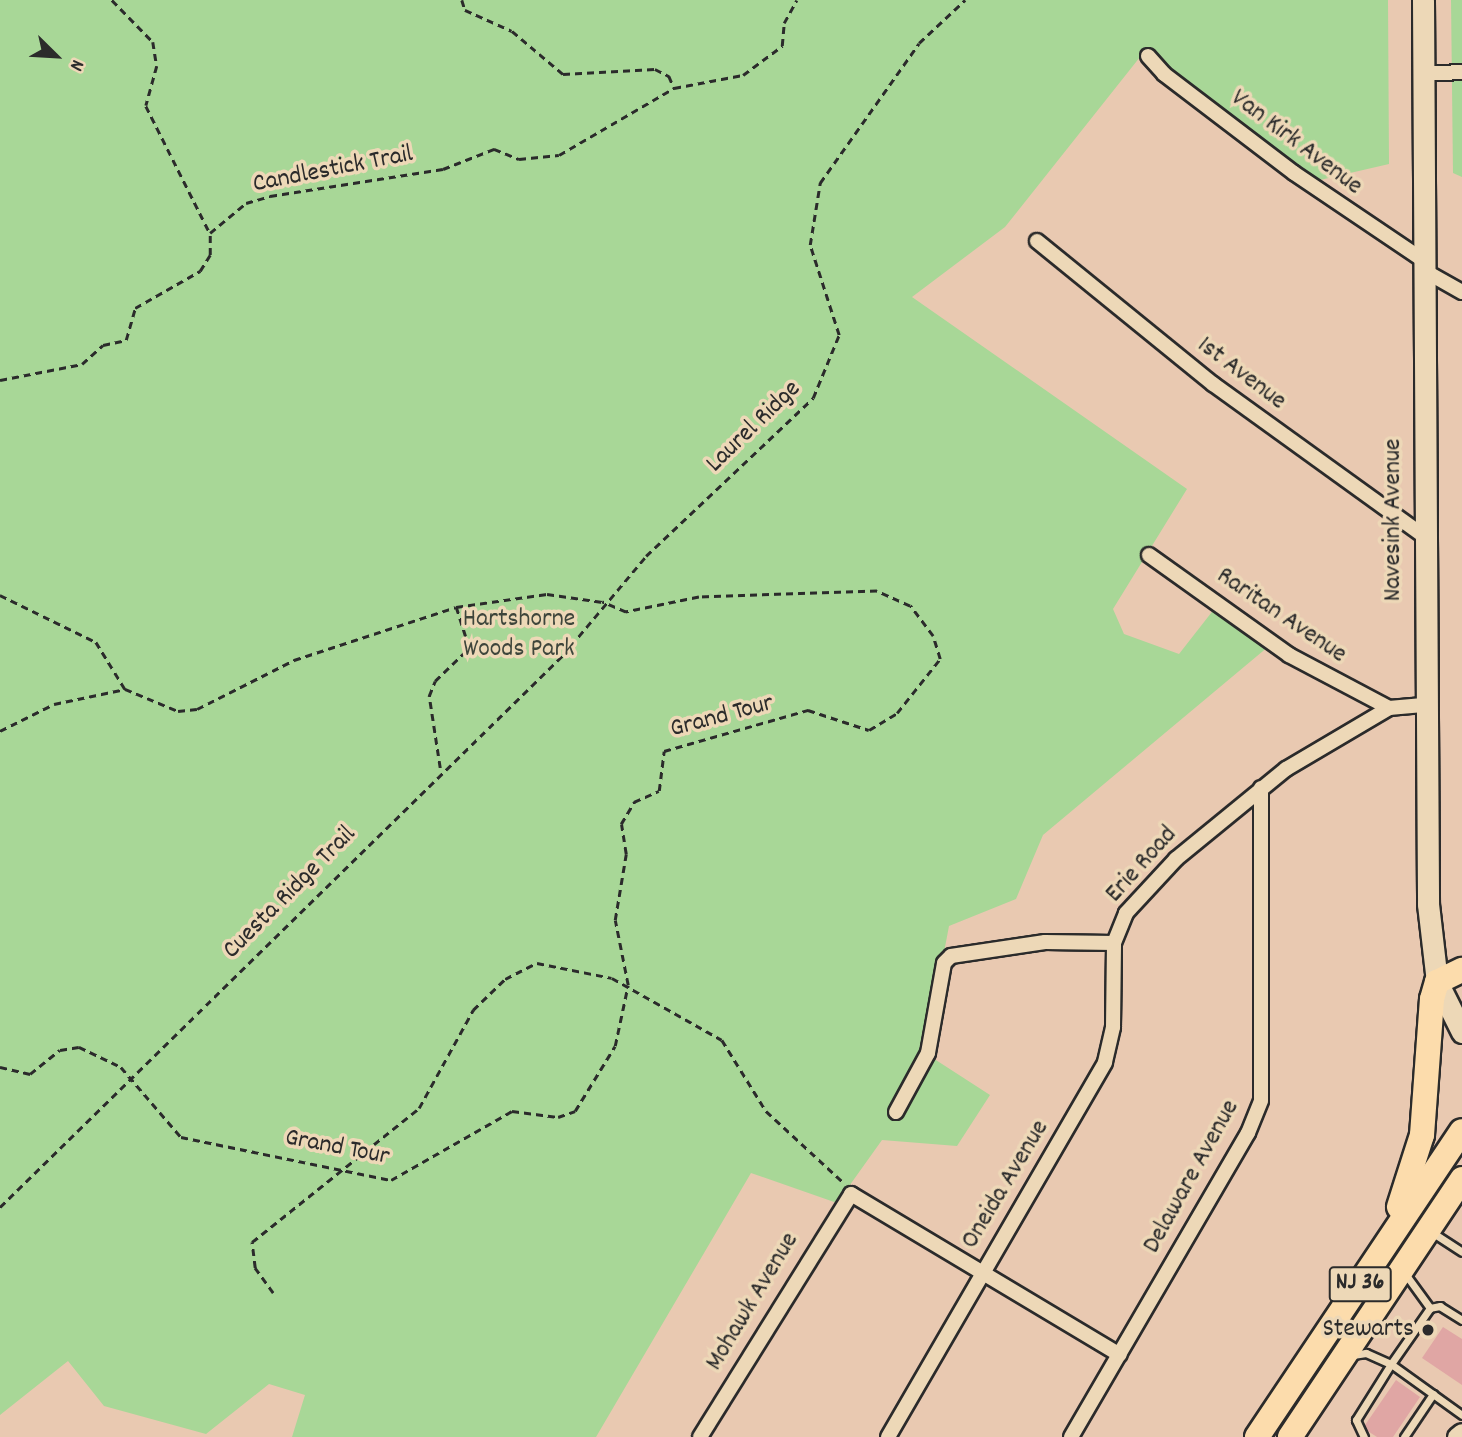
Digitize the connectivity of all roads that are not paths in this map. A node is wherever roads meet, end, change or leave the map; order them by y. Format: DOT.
graph roads {
  1 [pos="1423,0"];
  2 [pos="1148,55"];
  3 [pos="1462,72"];
  4 [pos="1423,74"];
  5 [pos="1037,241"];
  6 [pos="1423,265"];
  7 [pos="1462,292"];
  8 [pos="1424,536"];
  9 [pos="1149,555"];
  10 [pos="1426,705"];
  11 [pos="1389,708"];
  12 [pos="1261,788"];
  13 [pos="1114,943"];
  14 [pos="1462,970"];
  15 [pos="1437,982"];
  16 [pos="1462,1032"];
  17 [pos="896,1112"];
  18 [pos="1462,1131"];
  19 [pos="1462,1179"];
  20 [pos="1428,1230"];
  21 [pos="1383,1249"];
  22 [pos="1462,1252"];
  23 [pos="1404,1267"];
  24 [pos="983,1273"];
  25 [pos="1430,1308"];
  26 [pos="1462,1320"];
  27 [pos="1120,1355"];
  28 [pos="1342,1359"];
  29 [pos="1391,1364"];
  30 [pos="1433,1394"];
  31 [pos="1462,1415"];
  32 [pos="1462,1433"];
  33 [pos="700,1437"];
  34 [pos="888,1437"];
  35 [pos="1071,1437"];
  36 [pos="1257,1437"];
  37 [pos="1290,1437"];
  38 [pos="1364,1437"];
  39 [pos="1404,1437"];
  40 [pos="1457,1437"];
  1 -- 4 [label="main road, Navesink Avenue"];
  2 -- 6 [label="street, Van Kirk Avenue"];
  3 -- 4 [label="street"];
  4 -- 6 [label="main road, Navesink Avenue"];
  5 -- 8 [label="street, 1st Avenue"];
  6 -- 7 [label="street, Van Kirk Avenue"];
  6 -- 8 [label="main road, Navesink Avenue"];
  8 -- 10 [label="main road, Navesink Avenue"];
  9 -- 11 [label="street, Raritan Avenue"];
  10 -- 11 [label="street, Erie Road"];
  10 -- 15 [label="main road, Navesink Avenue"];
  11 -- 12 [label="street, Erie Road"];
  12 -- 13 [label="street, Erie Road"];
  12 -- 27 [label="street, Delaware Avenue"];
  13 -- 17 [label="street, Erie Road"];
  13 -- 24 [label="street, Oneida Avenue"];
  14 -- 15 [label="highway"];
  15 -- 16 [label="main road, Navesink Avenue"];
  15 -- 21 [label="highway"];
  18 -- 21 [label="highway, NJ 36"];
  19 -- 20 [label="highway, NJ 36"];
  20 -- 22 [label="lane"];
  20 -- 23 [label="highway, NJ 36"];
  21 -- 36 [label="highway, NJ 36"];
  23 -- 25 [label="lane"];
  23 -- 28 [label="highway, NJ 36"];
  24 -- 27 [label="street"];
  24 -- 33 [label="street, Mohawk Avenue"];
  24 -- 34 [label="street, Oneida Avenue"];
  25 -- 26 [label="lane"];
  25 -- 29 [label="lane"];
  27 -- 35 [label="street, Delaware Avenue"];
  28 -- 29 [label="lane"];
  28 -- 37 [label="highway, NJ 36"];
  29 -- 30 [label="lane"];
  29 -- 38 [label="lane"];
  30 -- 31 [label="lane"];
  30 -- 39 [label="lane"];
  32 -- 40 [label="street"];
}
